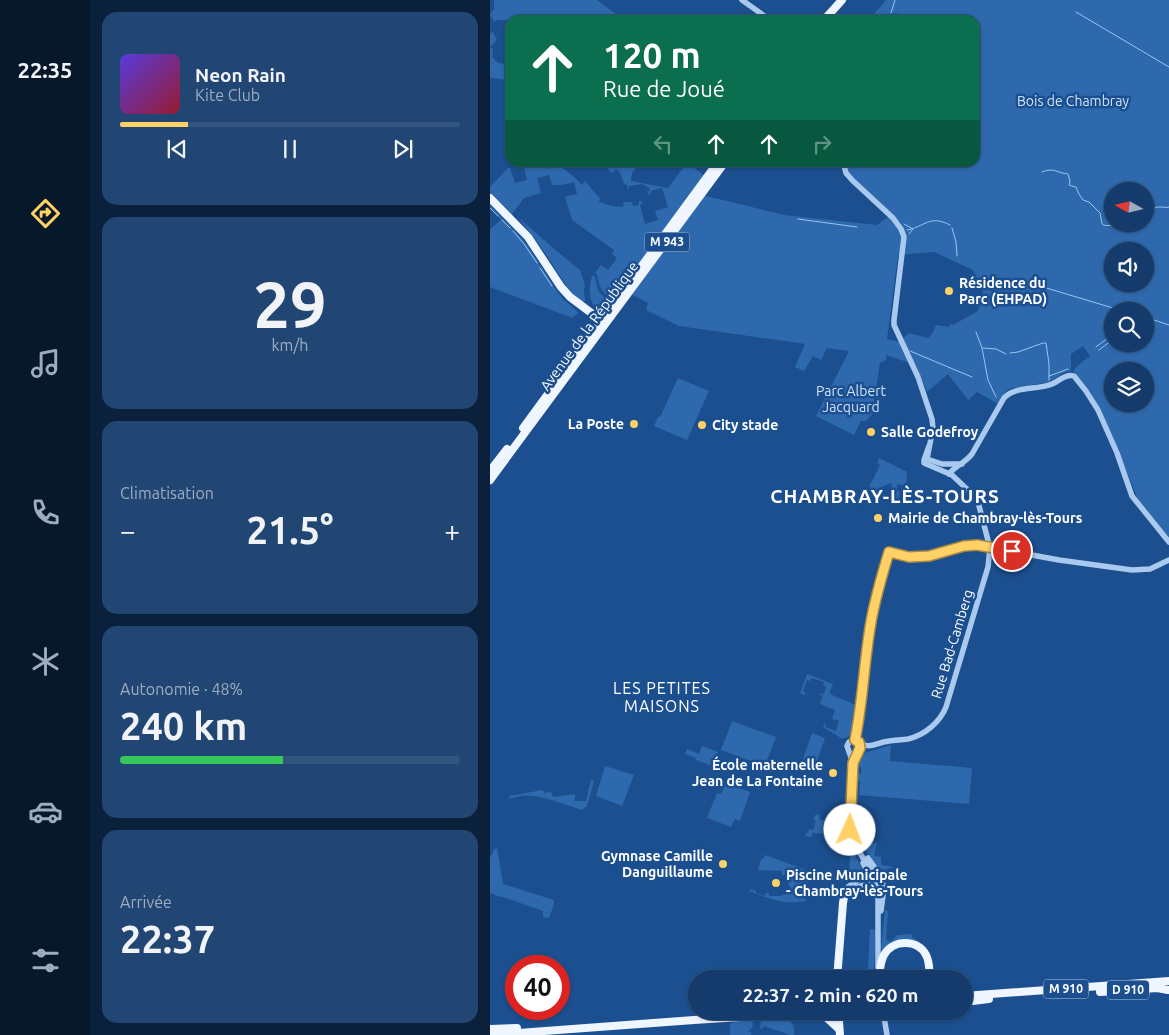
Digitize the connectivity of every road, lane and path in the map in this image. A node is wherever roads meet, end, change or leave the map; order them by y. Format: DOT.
graph roads {
  1 [pos="742,0"];
  2 [pos="840,3"];
  3 [pos="763,15"];
  4 [pos="829,15"];
  5 [pos="833,15"];
  6 [pos="714,167"];
  7 [pos="721,167"];
  8 [pos="844,167"];
  9 [pos="490,198"];
  10 [pos="587,310"];
  11 [pos="606,320"];
  12 [pos="595,328"];
  13 [pos="926,460"];
  14 [pos="962,464"];
  15 [pos="490,471"];
  16 [pos="950,475"];
  17 [pos="490,480"];
  18 [pos="1169,542"];
  19 [pos="990,548"];
  20 [pos="1169,560"];
  21 [pos="857,742"];
  22 [pos="850,752"];
  23 [pos="857,752"];
  24 [pos="853,763"];
  25 [pos="851,835"];
  26 [pos="860,854"];
  27 [pos="877,878"];
  28 [pos="859,880"];
  29 [pos="845,891"];
  30 [pos="839,970"];
  31 [pos="879,970"];
  32 [pos="880,970"];
  33 [pos="929,970"];
  34 [pos="1169,986"];
  35 [pos="973,996"];
  36 [pos="973,1001"];
  37 [pos="688,1015"];
  38 [pos="694,1020"];
  39 [pos="828,1020"];
  40 [pos="884,1020"];
  41 [pos="490,1029"];
  42 [pos="837,1029"];
  43 [pos="490,1035"];
  44 [pos="886,1035"];
  1 -- 3 [label="street"];
  2 -- 4 [label="main road"];
  2 -- 5 [label="main road"];
  6 -- 11 [label="main road, Avenue de la République / M 943"];
  7 -- 11 [label="main road, Avenue de la République / M 943"];
  8 -- 13 [label="street"];
  9 -- 10 [label="main road"];
  10 -- 11 [label="main road"];
  10 -- 12 [label="main road"];
  11 -- 12 [label="main road, Avenue de la République / M 943"];
  11 -- 17 [label="main road, Avenue de la République / M 943"];
  12 -- 15 [label="main road, Avenue de la République / M 943"];
  13 -- 14 [label="street"];
  13 -- 16 [label="street"];
  14 -- 16 [label="street"];
  14 -- 18 [label="street"];
  16 -- 19 [label="street"];
  19 -- 20 [label="street"];
  19 -- 21 [label="street, Rue Bad-Camberg"];
  19 -- 21 [label="street"];
  21 -- 22 [label="street"];
  21 -- 23 [label="street"];
  22 -- 23 [label="street"];
  22 -- 24 [label="street"];
  23 -- 24 [label="street"];
  24 -- 25 [label="street"];
  25 -- 26 [label="street"];
  25 -- 27 [label="street"];
  26 -- 27 [label="street"];
  26 -- 28 [label="street"];
  27 -- 28 [label="street"];
  27 -- 29 [label="street"];
  27 -- 31 [label="street"];
  28 -- 29 [label="street"];
  29 -- 30 [label="main road"];
  32 -- 33 [label="main road"];
  34 -- 35 [label="main road, M 910"];
  34 -- 36 [label="main road, D 910"];
  37 -- 41 [label="main road"];
  38 -- 43 [label="main road"];
  39 -- 42 [label="main road"];
  40 -- 44 [label="street"];
}
